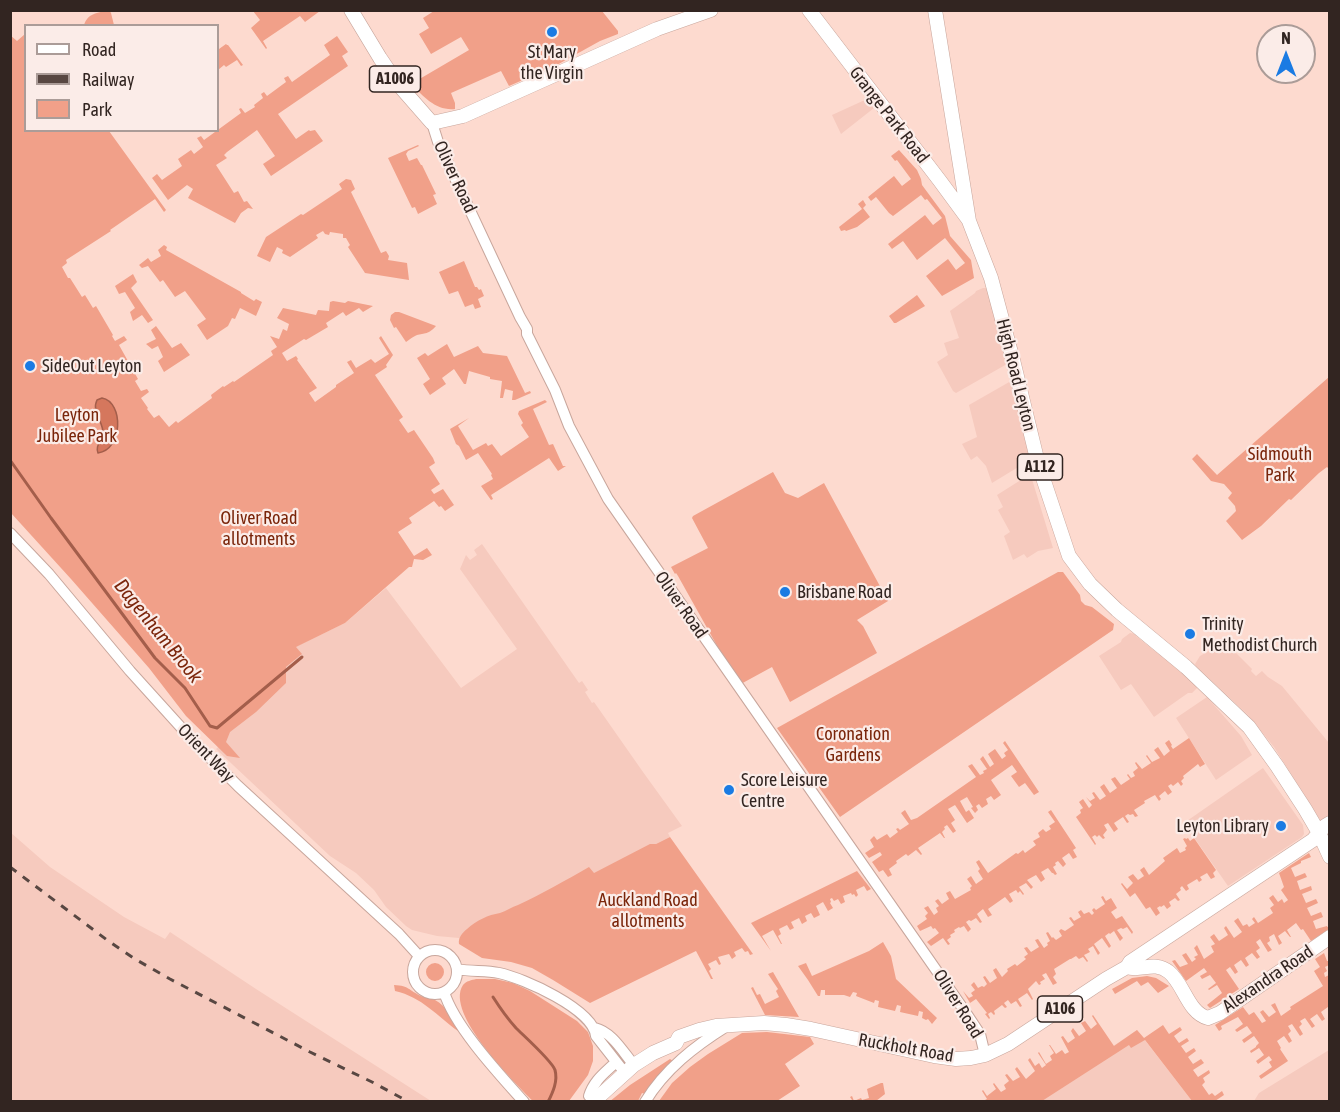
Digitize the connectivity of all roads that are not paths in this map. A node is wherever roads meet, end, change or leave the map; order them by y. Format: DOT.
graph roads {
  1 [pos="351,10"];
  2 [pos="711,10"];
  3 [pos="809,10"];
  4 [pos="935,10"];
  5 [pos="432,123"];
  6 [pos="961,169"];
  7 [pos="940,181"];
  8 [pos="969,221"];
  9 [pos="10,533"];
  10 [pos="1324,828"];
  11 [pos="1329,857"];
  12 [pos="1329,937"];
  13 [pos="419,956"];
  14 [pos="1127,967"];
  15 [pos="457,969"];
  16 [pos="444,992"];
  17 [pos="729,1025"];
  18 [pos="986,1055"];
  19 [pos="625,1065"];
  20 [pos="588,1100"];
  21 [pos="524,1101"];
  22 [pos="645,1101"];
  1 -- 5 [label="main road, A1006"];
  2 -- 5 [label="main road"];
  3 -- 7 [label="main road, Grange Park Road / A112"];
  4 -- 6 [label="main road, High Road Leyton / A112"];
  5 -- 18 [label="street, Oliver Road"];
  6 -- 7 [label="main road"];
  6 -- 8 [label="main road, High Road Leyton / A112"];
  7 -- 8 [label="main road, Grange Park Road / A112"];
  8 -- 10 [label="main road, High Road Leyton / A112"];
  9 -- 13 [label="street, Orient Way"];
  10 -- 11 [label="main road, High Road Leyton / A112"];
  10 -- 14 [label="main road, Ruckholt Road / A106"];
  12 -- 14 [label="main road, Alexandra Road"];
  13 -- 15 [label="street"];
  13 -- 16 [label="street"];
  14 -- 18 [label="main road, Ruckholt Road / A106"];
  15 -- 16 [label="street"];
  15 -- 19 [label="street"];
  16 -- 21 [label="street"];
  17 -- 18 [label="main road, Ruckholt Road / A106"];
  17 -- 19 [label="main road, Ruckholt Road / A106"];
  17 -- 22 [label="street"];
  19 -- 20 [label="main road, Ruckholt Road / A106"];
}
